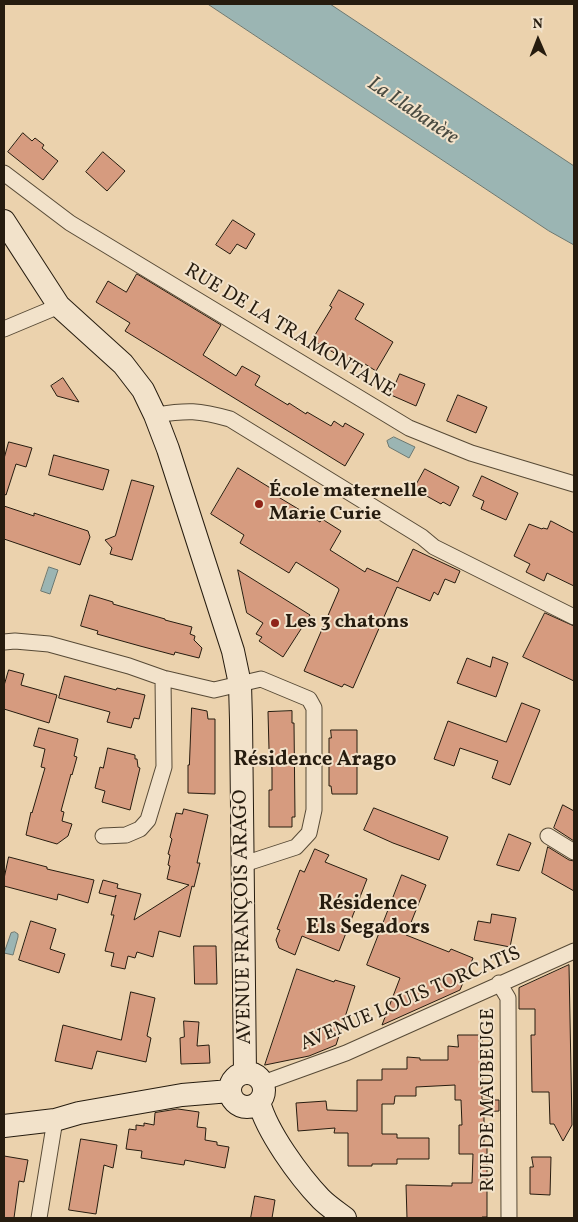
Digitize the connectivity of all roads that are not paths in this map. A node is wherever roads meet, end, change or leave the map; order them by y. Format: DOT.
graph roads {
  1 [pos="4,173"];
  2 [pos="4,221"];
  3 [pos="59,306"];
  4 [pos="4,329"];
  5 [pos="155,415"];
  6 [pos="574,484"];
  7 [pos="574,617"];
  8 [pos="4,642"];
  9 [pos="163,678"];
  10 [pos="240,684"];
  11 [pos="102,836"];
  12 [pos="548,836"];
  13 [pos="574,852"];
  14 [pos="244,864"];
  15 [pos="574,950"];
  16 [pos="499,983"];
  17 [pos="247,1091"];
  18 [pos="55,1120"];
  19 [pos="5,1126"];
  20 [pos="39,1218"];
  21 [pos="345,1218"];
  22 [pos="509,1218"];
  1 -- 6 [label="street, RUE DE LA TRAMONTANE"];
  2 -- 3 [label="main road, AVENUE FRANÇOIS ARAGO"];
  3 -- 4 [label="street"];
  3 -- 5 [label="main road, AVENUE FRANÇOIS ARAGO"];
  5 -- 7 [label="street"];
  5 -- 10 [label="main road, AVENUE FRANÇOIS ARAGO"];
  8 -- 9 [label="street"];
  9 -- 10 [label="street"];
  9 -- 11 [label="street"];
  10 -- 14 [label="main road, AVENUE FRANÇOIS ARAGO"];
  10 -- 14 [label="street"];
  12 -- 13 [label="street"];
  14 -- 17 [label="main road, AVENUE FRANÇOIS ARAGO"];
  15 -- 16 [label="street, AVENUE LOUIS TORCATIS"];
  16 -- 17 [label="street, AVENUE LOUIS TORCATIS"];
  16 -- 22 [label="street, RUE DE MAUBEUGE"];
  17 -- 18 [label="main road"];
  17 -- 21 [label="main road"];
  18 -- 19 [label="main road"];
  18 -- 20 [label="street"];
}
